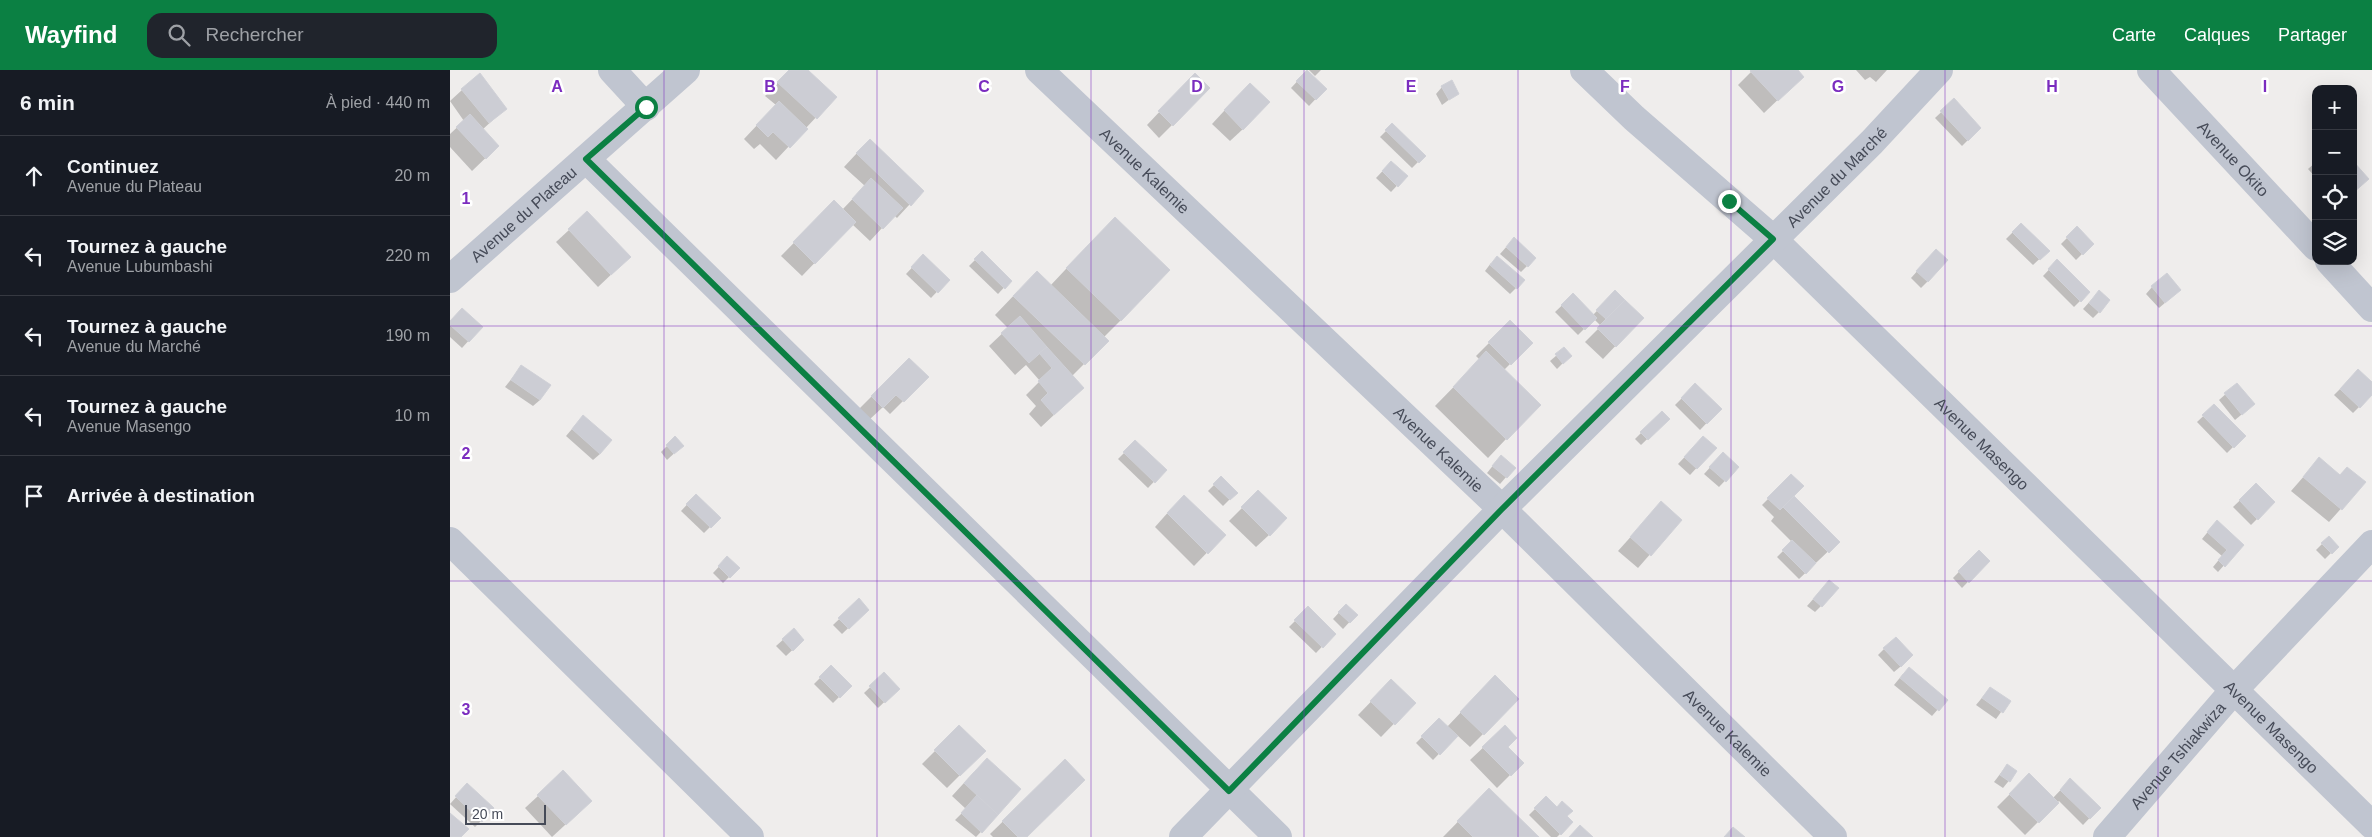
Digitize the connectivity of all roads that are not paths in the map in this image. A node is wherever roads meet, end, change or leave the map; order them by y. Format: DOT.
graph roads {
  1 [pos="612,70"];
  2 [pos="686,70"];
  3 [pos="1039,70"];
  4 [pos="1584,70"];
  5 [pos="1939,70"];
  6 [pos="2151,70"];
  7 [pos="646,107"];
  8 [pos="586,159"];
  9 [pos="1773,239"];
  10 [pos="2312,243"];
  11 [pos="2333,265"];
  12 [pos="450,280"];
  13 [pos="2372,308"];
  14 [pos="1502,509"];
  15 [pos="450,540"];
  16 [pos="2372,544"];
  17 [pos="2234,690"];
  18 [pos="1229,791"];
  19 [pos="2372,826"];
  20 [pos="750,837"];
  21 [pos="1183,837"];
  22 [pos="1278,837"];
  23 [pos="1833,837"];
  24 [pos="2107,837"];
  1 -- 7 [label="street"];
  2 -- 7 [label="street, Avenue du Plateau"];
  3 -- 14 [label="street, Avenue Kalemie"];
  4 -- 9 [label="street, Avenue Masengo"];
  5 -- 9 [label="street, Avenue du Marché"];
  6 -- 10 [label="street, Avenue Okito"];
  7 -- 8 [label="street, Avenue du Plateau"];
  8 -- 12 [label="street, Avenue du Plateau"];
  8 -- 18 [label="street"];
  9 -- 14 [label="street, Avenue du Marché"];
  9 -- 17 [label="street, Avenue Masengo"];
  11 -- 13 [label="street"];
  14 -- 18 [label="street, Avenue du Marché"];
  14 -- 23 [label="street, Avenue Kalemie"];
  15 -- 20 [label="street"];
  16 -- 17 [label="street, Avenue Tshiakwiza"];
  17 -- 19 [label="street, Avenue Masengo"];
  17 -- 24 [label="street, Avenue Tshiakwiza"];
  18 -- 21 [label="street, Avenue du Marché"];
  18 -- 22 [label="street"];
}
